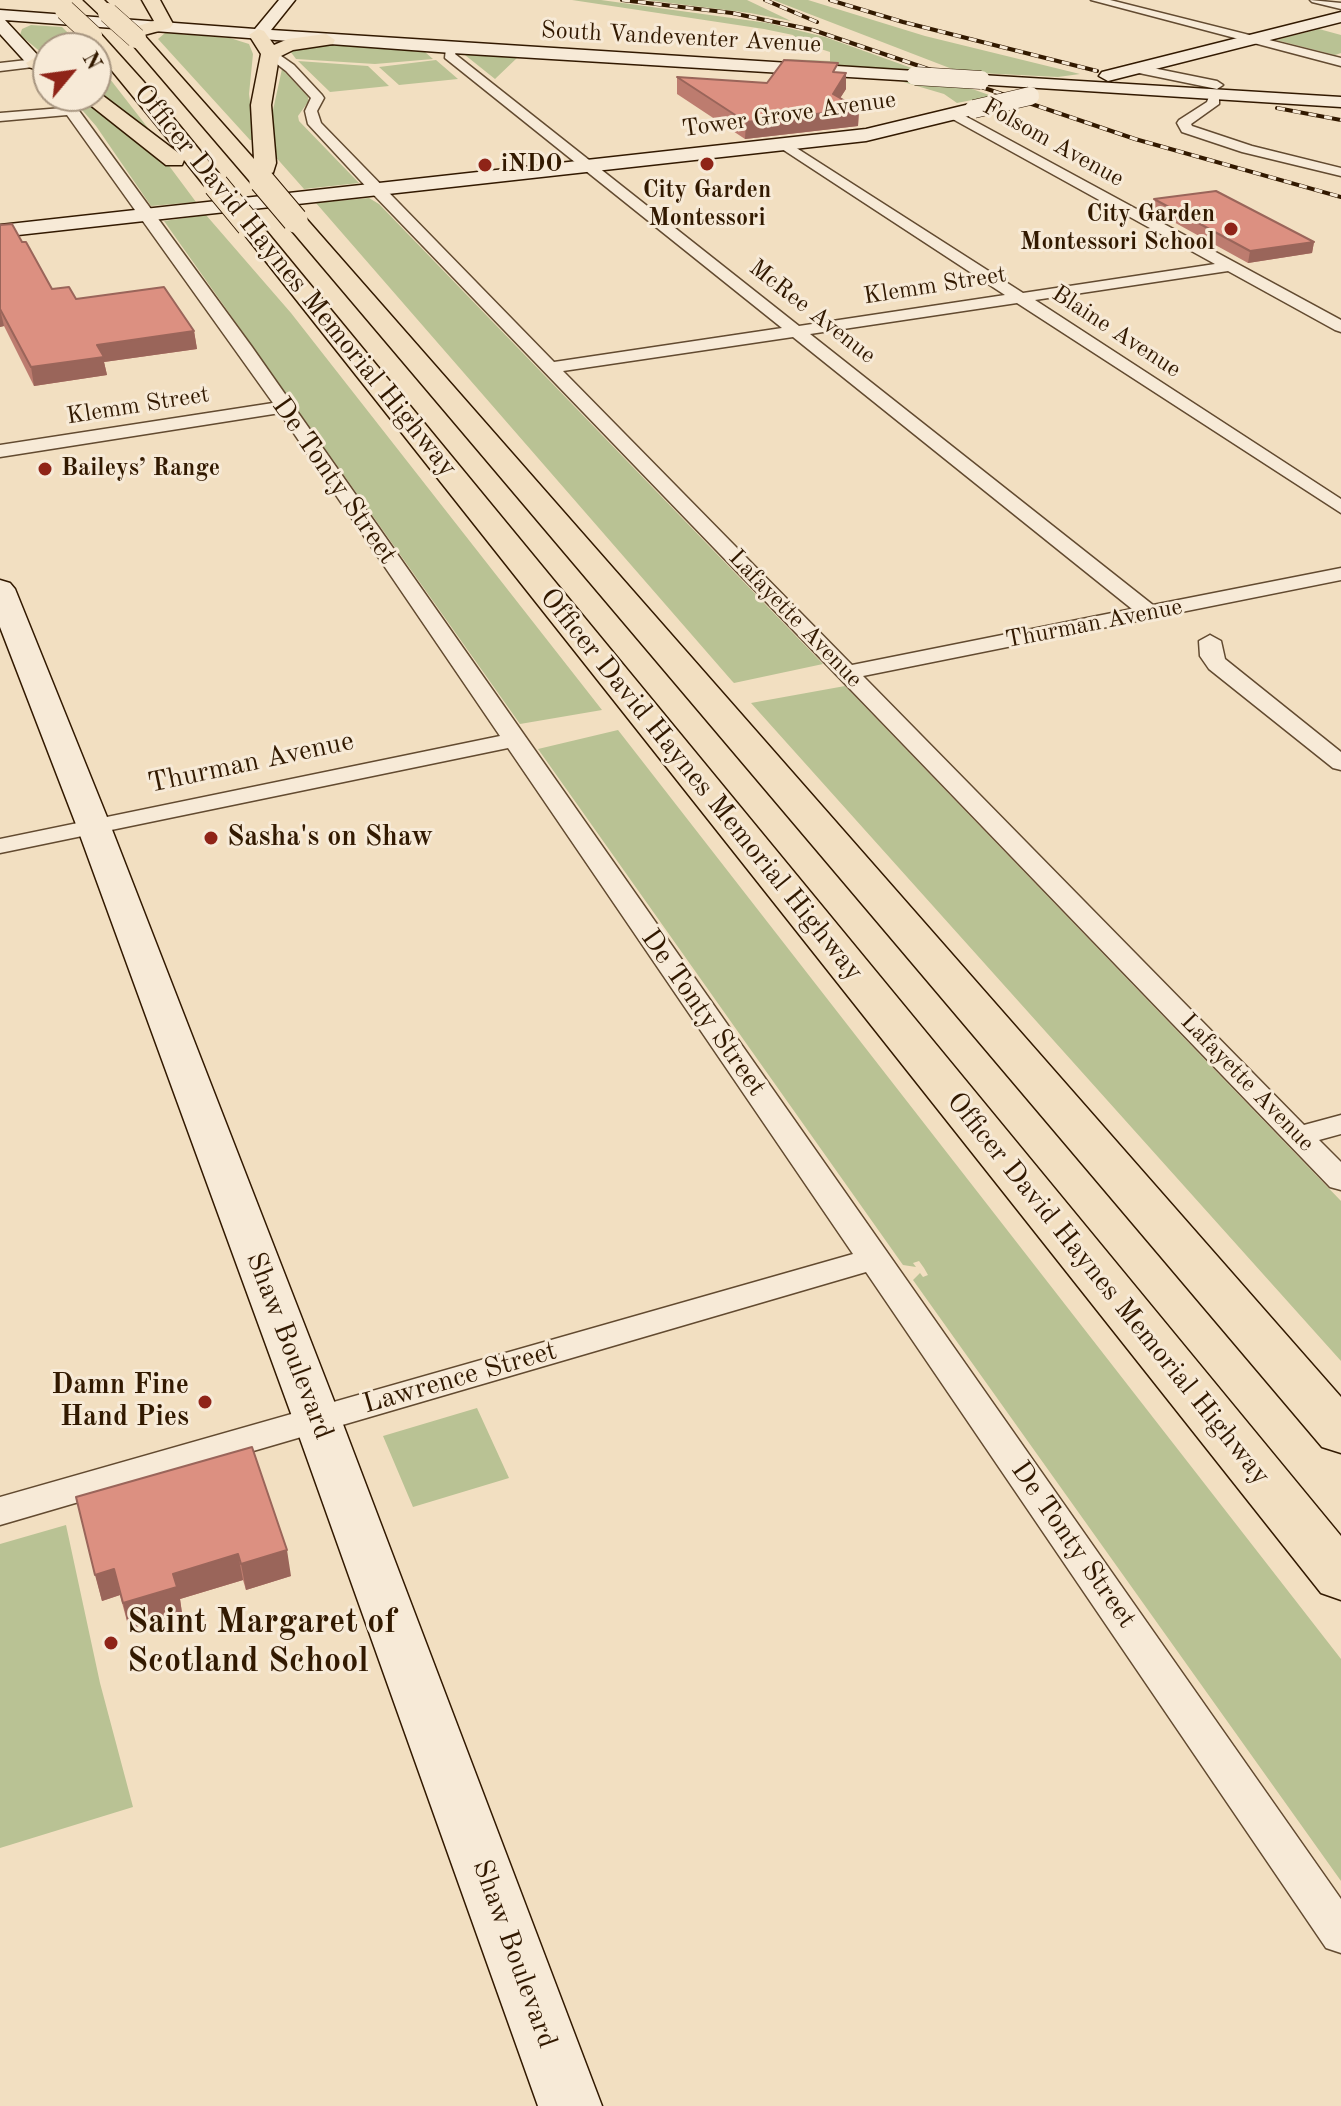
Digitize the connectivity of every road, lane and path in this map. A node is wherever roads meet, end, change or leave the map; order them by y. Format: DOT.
graph roads {
  1 [pos="93,0"];
  2 [pos="151,0"];
  3 [pos="287,0"];
  4 [pos="1097,0"];
  5 [pos="1316,0"];
  6 [pos="1341,6"];
  7 [pos="61,10"];
  8 [pos="1341,17"];
  9 [pos="34,22"];
  10 [pos="2,23"];
  11 [pos="148,31"];
  12 [pos="258,35"];
  13 [pos="1252,39"];
  14 [pos="326,40"];
  15 [pos="452,48"];
  16 [pos="270,54"];
  17 [pos="32,55"];
  18 [pos="1341,62"];
  19 [pos="32,66"];
  20 [pos="0,67"];
  21 [pos="1138,69"];
  22 [pos="1072,86"];
  23 [pos="1216,89"];
  24 [pos="1341,102"];
  25 [pos="964,111"];
  26 [pos="60,112"];
  27 [pos="73,112"];
  28 [pos="112,112"];
  29 [pos="0,117"];
  30 [pos="784,144"];
  31 [pos="587,166"];
  32 [pos="1341,172"];
  33 [pos="261,180"];
  34 [pos="216,185"];
  35 [pos="376,189"];
  36 [pos="147,215"];
  37 [pos="0,231"];
  38 [pos="1232,266"];
  39 [pos="1020,298"];
  40 [pos="1341,327"];
  41 [pos="795,331"];
  42 [pos="550,368"];
  43 [pos="283,407"];
  44 [pos="0,451"];
  45 [pos="1341,507"];
  46 [pos="1341,574"];
  47 [pos="0,589"];
  48 [pos="1151,614"];
  49 [pos="1210,641"];
  50 [pos="847,673"];
  51 [pos="514,740"];
  52 [pos="1341,763"];
  53 [pos="94,827"];
  54 [pos="0,846"];
  55 [pos="1341,1124"];
  56 [pos="1299,1136"];
  57 [pos="1341,1180"];
  58 [pos="874,1259"];
  59 [pos="317,1419"];
  60 [pos="1341,1433"];
  61 [pos="0,1511"];
  62 [pos="1341,1577"];
  63 [pos="1341,1934"];
  64 [pos="570,2106"];
  1 -- 11 [label="highway, Officer David Haynes Memorial Highway, bridge"];
  2 -- 11 [label="highway"];
  3 -- 12 [label="street"];
  4 -- 13 [label="street"];
  5 -- 6 [label="street"];
  7 -- 9 [label="street"];
  7 -- 10 [label="street, South Vandeventer Avenue"];
  7 -- 11 [label="street, South Vandeventer Avenue"];
  7 -- 34 [label="highway, Officer David Haynes Memorial Highway, bridge"];
  8 -- 13 [label="street, Tower Grove Avenue"];
  9 -- 10 [label="street"];
  9 -- 11 [label="street, South Vandeventer Avenue"];
  10 -- 17 [label="street"];
  11 -- 12 [label="street, South Vandeventer Avenue"];
  11 -- 33 [label="highway, Officer David Haynes Memorial Highway"];
  12 -- 14 [label="street, South Vandeventer Avenue"];
  12 -- 16 [label="highway"];
  13 -- 18 [label="street"];
  13 -- 21 [label="street, Tower Grove Avenue"];
  14 -- 15 [label="street, South Vandeventer Avenue"];
  14 -- 16 [label="highway"];
  15 -- 22 [label="street, South Vandeventer Avenue, bridge"];
  15 -- 31 [label="street, McRee Avenue"];
  16 -- 33 [label="highway"];
  16 -- 35 [label="street, Lafayette Avenue"];
  19 -- 20 [label="street"];
  21 -- 22 [label="street, Tower Grove Avenue"];
  21 -- 23 [label="street"];
  22 -- 23 [label="street, South Vandeventer Avenue"];
  22 -- 25 [label="street, Tower Grove Avenue, bridge"];
  23 -- 24 [label="street, South Vandeventer Avenue"];
  23 -- 32 [label="street"];
  25 -- 30 [label="street, Tower Grove Avenue"];
  25 -- 38 [label="street, Folsom Avenue"];
  26 -- 29 [label="street"];
  27 -- 36 [label="street, De Tonty Street"];
  28 -- 34 [label="highway"];
  30 -- 31 [label="street, Tower Grove Avenue"];
  30 -- 39 [label="street, Blaine Avenue"];
  31 -- 35 [label="street, Tower Grove Avenue"];
  31 -- 41 [label="street, McRee Avenue"];
  33 -- 60 [label="highway, Officer David Haynes Memorial Highway, bridge"];
  34 -- 62 [label="highway, Officer David Haynes Memorial Highway, bridge"];
  35 -- 36 [label="street, Tower Grove Avenue"];
  35 -- 42 [label="street, Lafayette Avenue"];
  36 -- 37 [label="street, Tower Grove Avenue"];
  36 -- 43 [label="street, De Tonty Street"];
  38 -- 39 [label="street, Klemm Street"];
  38 -- 40 [label="street, Folsom Avenue"];
  39 -- 41 [label="street, Klemm Street"];
  39 -- 45 [label="street, Blaine Avenue"];
  41 -- 42 [label="street, Klemm Street"];
  41 -- 48 [label="street, McRee Avenue"];
  42 -- 50 [label="street, Lafayette Avenue"];
  43 -- 44 [label="street, Klemm Street"];
  43 -- 51 [label="street, De Tonty Street"];
  46 -- 48 [label="street, Thurman Avenue"];
  47 -- 53 [label="street, Shaw Boulevard"];
  48 -- 50 [label="street, Thurman Avenue"];
  49 -- 52 [label="street"];
  50 -- 56 [label="street, Lafayette Avenue"];
  51 -- 53 [label="street, Thurman Avenue"];
  51 -- 58 [label="street, De Tonty Street"];
  53 -- 54 [label="street, Thurman Avenue"];
  53 -- 59 [label="street, Shaw Boulevard"];
  55 -- 56 [label="street"];
  56 -- 57 [label="street, Lafayette Avenue"];
  58 -- 59 [label="street, Lawrence Street"];
  58 -- 63 [label="street, De Tonty Street"];
  59 -- 61 [label="street, Lawrence Street"];
  59 -- 64 [label="street, Shaw Boulevard"];
}
